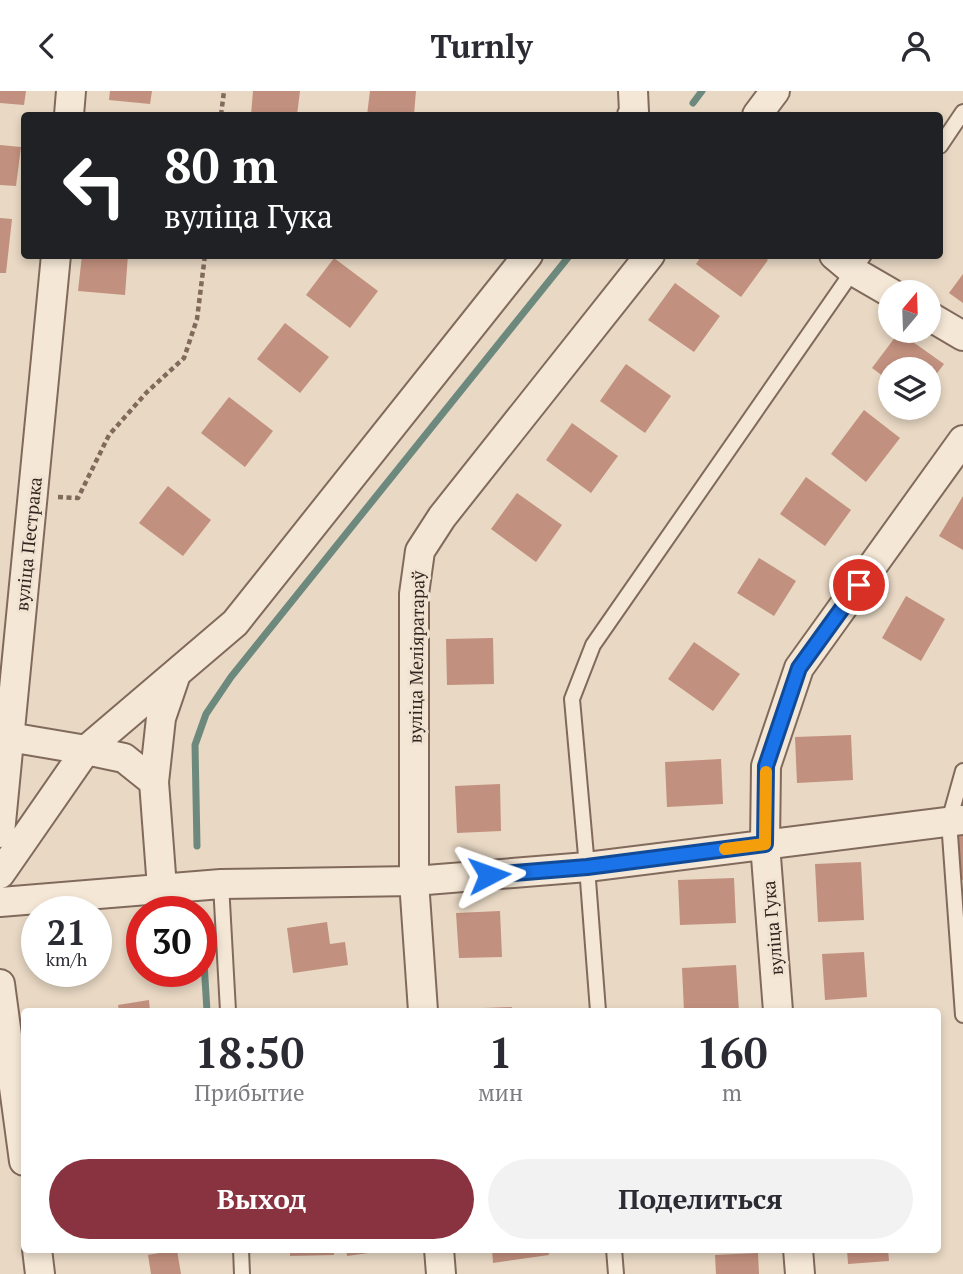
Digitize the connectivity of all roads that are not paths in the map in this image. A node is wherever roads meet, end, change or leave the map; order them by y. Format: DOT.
graph roads {
  1 [pos="71,91"];
  2 [pos="775,91"];
  3 [pos="69,112"];
  4 [pos="759,112"];
  5 [pos="963,112"];
  6 [pos="943,142"];
  7 [pos="56,259"];
  8 [pos="525,259"];
  9 [pos="647,259"];
  10 [pos="850,261"];
  11 [pos="878,283"];
  12 [pos="942,324"];
  13 [pos="963,337"];
  14 [pos="963,440"];
  15 [pos="177,671"];
  16 [pos="9,737"];
  17 [pos="86,750"];
  18 [pos="963,771"];
  19 [pos="154,782"];
  20 [pos="956,821"];
  21 [pos="0,833"];
  22 [pos="765,844"];
  23 [pos="587,867"];
  24 [pos="0,874"];
  25 [pos="414,881"];
  26 [pos="221,884"];
  27 [pos="162,888"];
  28 [pos="0,902"];
  29 [pos="0,984"];
  30 [pos="228,1008"];
  31 [pos="423,1008"];
  32 [pos="598,1008"];
  33 [pos="778,1008"];
  34 [pos="963,1015"];
  35 [pos="21,1139"];
  36 [pos="37,1253"];
  37 [pos="241,1253"];
  38 [pos="439,1253"];
  39 [pos="614,1253"];
  40 [pos="797,1253"];
  41 [pos="40,1274"];
  42 [pos="242,1274"];
  43 [pos="440,1274"];
  44 [pos="616,1274"];
  45 [pos="800,1274"];
  1 -- 3 [label="street"];
  2 -- 4 [label="street"];
  5 -- 6 [label="lane"];
  7 -- 16 [label="street, вуліца Пестрака"];
  8 -- 15 [label="street"];
  9 -- 25 [label="street, вуліца Меліяратараў"];
  10 -- 11 [label="street"];
  10 -- 23 [label="lane"];
  12 -- 13 [label="street"];
  14 -- 22 [label="street, вуліца Гука"];
  15 -- 17 [label="street"];
  15 -- 19 [label="street"];
  16 -- 17 [label="street"];
  16 -- 21 [label="street, вуліца Пестрака"];
  17 -- 19 [label="street"];
  17 -- 24 [label="street"];
  18 -- 20 [label="lane"];
  19 -- 27 [label="street"];
  20 -- 22 [label="street"];
  20 -- 34 [label="lane"];
  22 -- 23 [label="street"];
  22 -- 33 [label="street, вуліца Гука"];
  23 -- 25 [label="street"];
  23 -- 32 [label="lane"];
  25 -- 26 [label="street"];
  25 -- 31 [label="street, вуліца Меліяратараў"];
  26 -- 27 [label="street"];
  26 -- 30 [label="lane"];
  27 -- 28 [label="street"];
  29 -- 35 [label="street"];
  36 -- 41 [label="street"];
  37 -- 42 [label="lane"];
  38 -- 43 [label="street"];
  39 -- 44 [label="lane"];
  40 -- 45 [label="street"];
}
